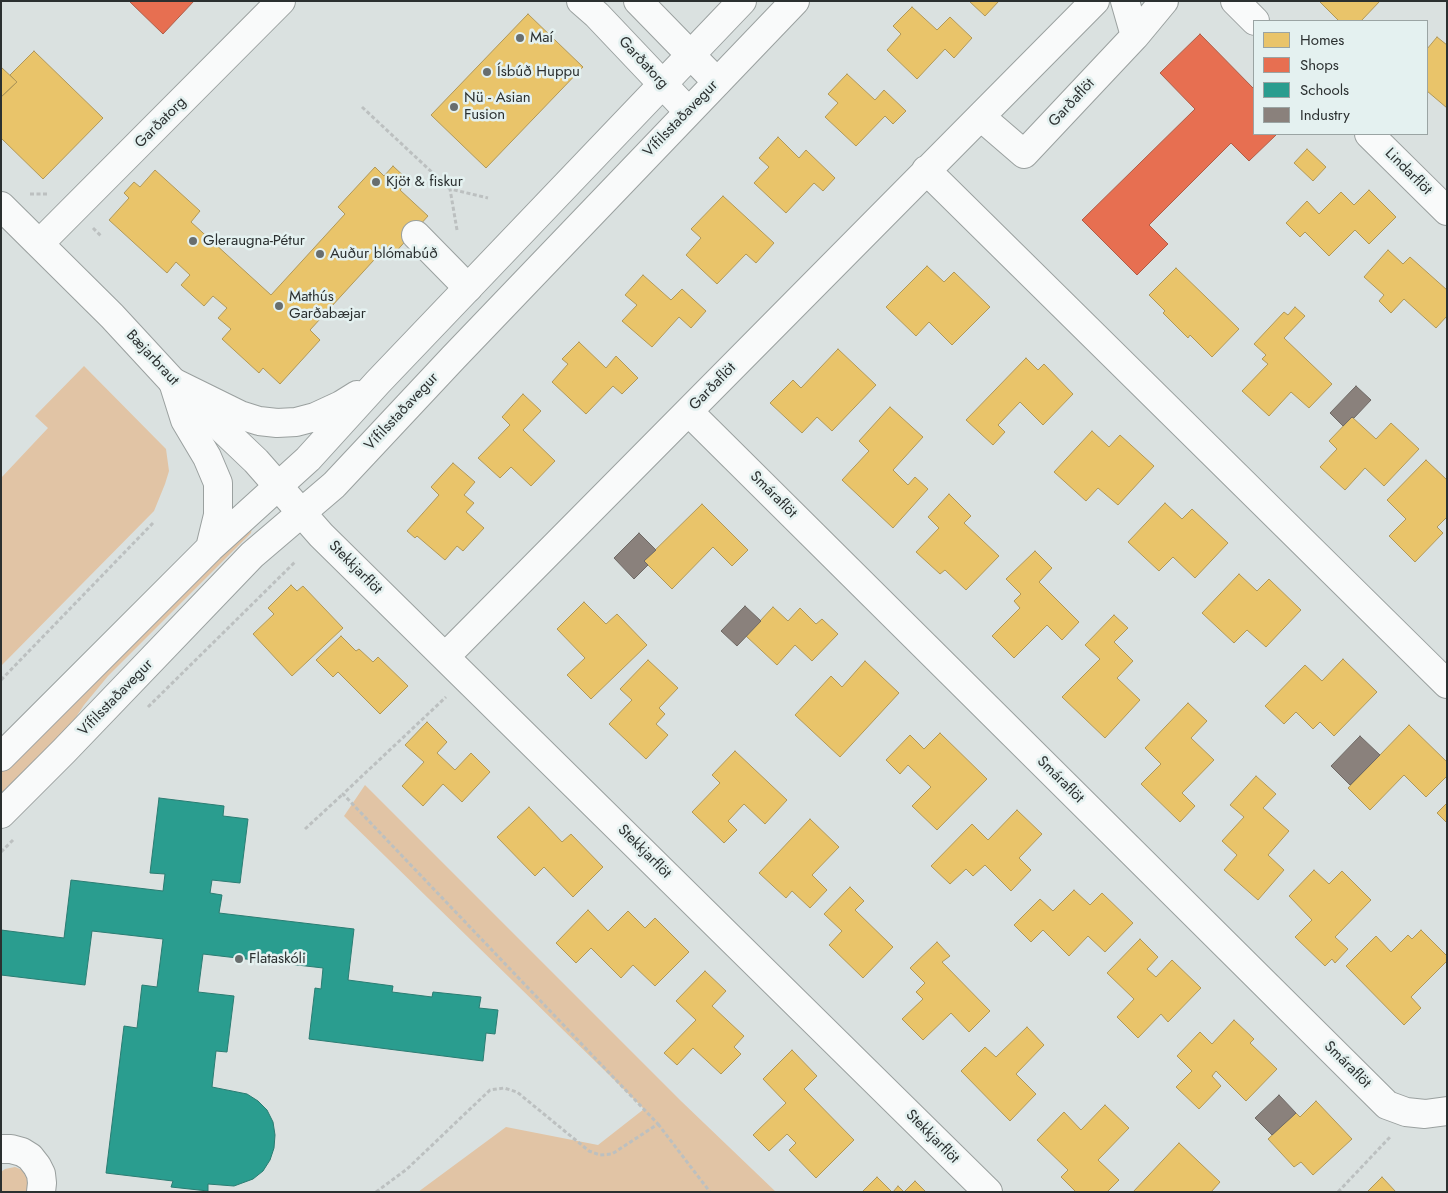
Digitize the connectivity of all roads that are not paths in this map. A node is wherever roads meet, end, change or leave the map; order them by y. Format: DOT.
graph roads {
  1 [pos="281,1"];
  2 [pos="638,1"];
  3 [pos="742,1"];
  4 [pos="795,1"];
  5 [pos="1094,1"];
  6 [pos="1125,1"];
  7 [pos="1164,1"];
  8 [pos="1235,1"];
  9 [pos="597,6"];
  10 [pos="1254,20"];
  11 [pos="1135,36"];
  12 [pos="691,56"];
  13 [pos="717,82"];
  14 [pos="663,85"];
  15 [pos="688,111"];
  16 [pos="981,117"];
  17 [pos="1370,135"];
  18 [pos="926,170"];
  19 [pos="1,206"];
  20 [pos="1447,211"];
  21 [pos="416,235"];
  22 [pos="40,243"];
  23 [pos="468,288"];
  24 [pos="174,382"];
  25 [pos="378,382"];
  26 [pos="689,412"];
  27 [pos="279,485"];
  28 [pos="301,512"];
  29 [pos="210,548"];
  30 [pos="445,657"];
  31 [pos="1447,684"];
  32 [pos="1,757"];
  33 [pos="1,814"];
  34 [pos="1447,1111"];
  35 [pos="1,1149"];
  36 [pos="40,1192"];
  37 [pos="988,1192"];
  1 -- 22 [label="street, Garðatorg"];
  2 -- 12 [label="street"];
  3 -- 12 [label="street"];
  4 -- 13 [label="street, Vífilsstaðavegur"];
  5 -- 16 [label="street, Garðaflöt"];
  6 -- 11 [label="street"];
  7 -- 11 [label="street"];
  8 -- 10 [label="street"];
  9 -- 14 [label="street, Garðatorg"];
  11 -- 16 [label="street, Garðaflöt"];
  12 -- 13 [label="street"];
  12 -- 14 [label="street"];
  13 -- 15 [label="street, Vífilsstaðavegur"];
  14 -- 15 [label="street, Garðatorg"];
  14 -- 23 [label="street"];
  15 -- 28 [label="street, Vífilsstaðavegur"];
  16 -- 18 [label="street, Garðaflöt"];
  17 -- 20 [label="street, Lindarflöt"];
  18 -- 26 [label="street, Garðaflöt"];
  18 -- 31 [label="street"];
  19 -- 22 [label="street, Bæjarbraut"];
  21 -- 23 [label="street"];
  22 -- 24 [label="street, Bæjarbraut"];
  23 -- 25 [label="street"];
  24 -- 25 [label="street"];
  24 -- 27 [label="street, Bæjarbraut"];
  24 -- 29 [label="street"];
  25 -- 27 [label="street"];
  26 -- 30 [label="street, Garðaflöt"];
  26 -- 34 [label="street, Smáraflöt"];
  27 -- 28 [label="street, Bæjarbraut"];
  27 -- 29 [label="street"];
  28 -- 30 [label="street, Stekkjarflöt"];
  28 -- 33 [label="street, Vífilsstaðavegur"];
  29 -- 32 [label="street"];
  30 -- 37 [label="street, Stekkjarflöt"];
  35 -- 36 [label="street"];
}
